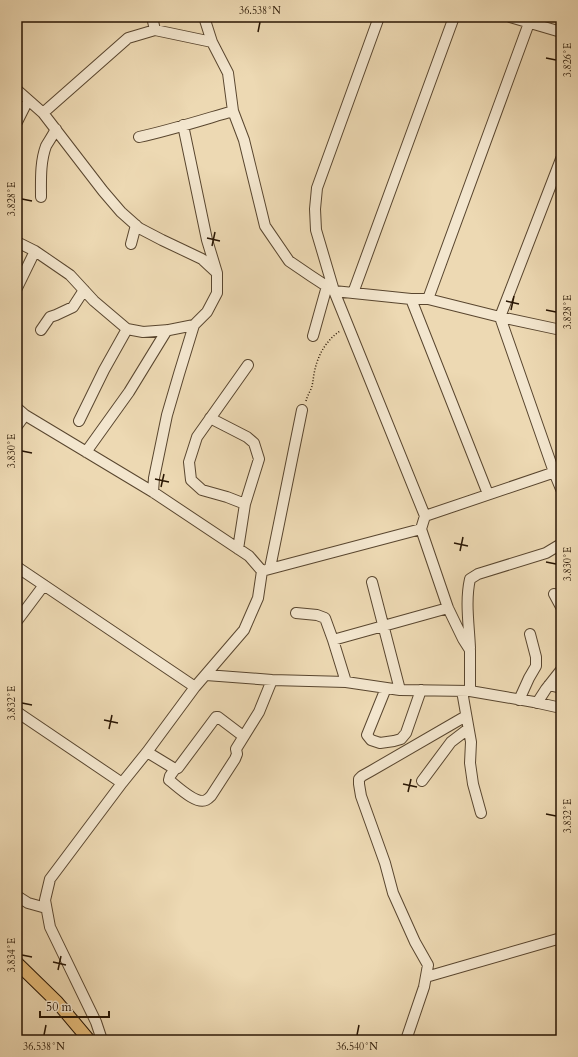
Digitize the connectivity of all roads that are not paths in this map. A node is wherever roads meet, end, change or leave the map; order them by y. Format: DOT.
graph roads {
  1 [pos="152,17"];
  2 [pos="204,17"];
  3 [pos="379,17"];
  4 [pos="454,17"];
  5 [pos="510,17"];
  6 [pos="529,23"];
  7 [pos="155,30"];
  8 [pos="561,32"];
  9 [pos="212,42"];
  10 [pos="17,90"];
  11 [pos="28,100"];
  12 [pos="233,112"];
  13 [pos="43,113"];
  14 [pos="17,122"];
  15 [pos="183,125"];
  16 [pos="56,129"];
  17 [pos="139,137"];
  18 [pos="561,159"];
  19 [pos="41,197"];
  20 [pos="136,225"];
  21 [pos="17,242"];
  22 [pos="131,244"];
  23 [pos="35,251"];
  24 [pos="217,273"];
  25 [pos="17,288"];
  26 [pos="331,289"];
  27 [pos="84,290"];
  28 [pos="353,293"];
  29 [pos="411,299"];
  30 [pos="428,299"];
  31 [pos="500,317"];
  32 [pos="194,325"];
  33 [pos="127,329"];
  34 [pos="41,330"];
  35 [pos="167,330"];
  36 [pos="561,330"];
  37 [pos="313,336"];
  38 [pos="248,365"];
  39 [pos="17,408"];
  40 [pos="302,410"];
  41 [pos="25,415"];
  42 [pos="210,418"];
  43 [pos="79,421"];
  44 [pos="17,426"];
  45 [pos="86,452"];
  46 [pos="557,471"];
  47 [pos="561,489"];
  48 [pos="153,492"];
  49 [pos="488,494"];
  50 [pos="245,504"];
  51 [pos="425,516"];
  52 [pos="421,529"];
  53 [pos="561,544"];
  54 [pos="238,549"];
  55 [pos="17,567"];
  56 [pos="266,570"];
  57 [pos="372,582"];
  58 [pos="44,585"];
  59 [pos="554,594"];
  60 [pos="561,607"];
  61 [pos="448,608"];
  62 [pos="296,613"];
  63 [pos="17,622"];
  64 [pos="383,626"];
  65 [pos="530,634"];
  66 [pos="333,640"];
  67 [pos="470,650"];
  68 [pos="561,670"];
  69 [pos="206,675"];
  70 [pos="272,680"];
  71 [pos="346,682"];
  72 [pos="549,685"];
  73 [pos="195,687"];
  74 [pos="386,688"];
  75 [pos="561,688"];
  76 [pos="400,690"];
  77 [pos="420,690"];
  78 [pos="466,691"];
  79 [pos="518,700"];
  80 [pos="537,703"];
  81 [pos="561,708"];
  82 [pos="17,712"];
  83 [pos="466,716"];
  84 [pos="468,729"];
  85 [pos="243,736"];
  86 [pos="147,752"];
  87 [pos="175,769"];
  88 [pos="422,781"];
  89 [pos="122,783"];
  90 [pos="481,813"];
  91 [pos="17,896"];
  92 [pos="46,908"];
  93 [pos="561,938"];
  94 [pos="17,963"];
  95 [pos="426,977"];
  96 [pos="89,1040"];
  97 [pos="102,1040"];
  98 [pos="406,1040"];
  1 -- 7 [label="street"];
  2 -- 9 [label="street"];
  3 -- 26 [label="street"];
  4 -- 28 [label="street"];
  5 -- 6 [label="street"];
  6 -- 8 [label="street"];
  6 -- 30 [label="street"];
  7 -- 9 [label="street"];
  7 -- 13 [label="street"];
  9 -- 12 [label="street"];
  10 -- 11 [label="street"];
  11 -- 13 [label="street"];
  11 -- 14 [label="street"];
  12 -- 15 [label="street"];
  12 -- 26 [label="street"];
  13 -- 16 [label="street"];
  15 -- 17 [label="street"];
  15 -- 24 [label="street"];
  16 -- 19 [label="street"];
  16 -- 20 [label="street"];
  18 -- 31 [label="street"];
  20 -- 22 [label="street"];
  20 -- 24 [label="street"];
  21 -- 23 [label="street"];
  23 -- 25 [label="street"];
  23 -- 27 [label="street"];
  24 -- 32 [label="street"];
  26 -- 28 [label="street"];
  26 -- 37 [label="street"];
  26 -- 51 [label="street"];
  27 -- 33 [label="street"];
  27 -- 34 [label="street"];
  28 -- 29 [label="street"];
  29 -- 30 [label="street"];
  29 -- 49 [label="street"];
  30 -- 31 [label="street"];
  31 -- 36 [label="street"];
  31 -- 46 [label="street"];
  32 -- 35 [label="street"];
  32 -- 48 [label="street"];
  33 -- 35 [label="street"];
  33 -- 43 [label="street"];
  35 -- 45 [label="street"];
  38 -- 42 [label="street"];
  39 -- 41 [label="street"];
  40 -- 56 [label="street"];
  41 -- 44 [label="street"];
  41 -- 45 [label="street"];
  42 -- 50 [label="street"];
  42 -- 50 [label="street"];
  45 -- 48 [label="street"];
  46 -- 47 [label="street"];
  46 -- 49 [label="street"];
  48 -- 54 [label="street"];
  49 -- 51 [label="street"];
  50 -- 54 [label="street"];
  51 -- 52 [label="street"];
  52 -- 56 [label="street"];
  52 -- 61 [label="street"];
  53 -- 67 [label="street"];
  54 -- 56 [label="street"];
  55 -- 58 [label="street"];
  56 -- 69 [label="street"];
  57 -- 64 [label="street"];
  58 -- 63 [label="street"];
  58 -- 73 [label="street"];
  59 -- 60 [label="street"];
  61 -- 64 [label="street"];
  61 -- 67 [label="street"];
  62 -- 66 [label="street"];
  64 -- 66 [label="street"];
  64 -- 76 [label="street"];
  65 -- 79 [label="street"];
  66 -- 71 [label="street"];
  67 -- 78 [label="street"];
  68 -- 72 [label="street"];
  69 -- 70 [label="street"];
  69 -- 73 [label="street"];
  70 -- 71 [label="street"];
  70 -- 85 [label="street"];
  71 -- 74 [label="street"];
  72 -- 75 [label="street"];
  72 -- 80 [label="street"];
  73 -- 86 [label="street"];
  74 -- 76 [label="street"];
  74 -- 77 [label="street"];
  76 -- 77 [label="street"];
  77 -- 78 [label="street"];
  78 -- 79 [label="street"];
  78 -- 83 [label="street"];
  79 -- 80 [label="street"];
  80 -- 81 [label="street"];
  82 -- 89 [label="street"];
  83 -- 84 [label="street"];
  83 -- 95 [label="street"];
  84 -- 88 [label="street"];
  84 -- 90 [label="street"];
  85 -- 87 [label="street"];
  85 -- 87 [label="street"];
  86 -- 87 [label="street"];
  86 -- 89 [label="street"];
  89 -- 92 [label="street"];
  91 -- 92 [label="street"];
  92 -- 97 [label="street"];
  93 -- 95 [label="street"];
  94 -- 96 [label="main road"];
  95 -- 98 [label="street"];
}
